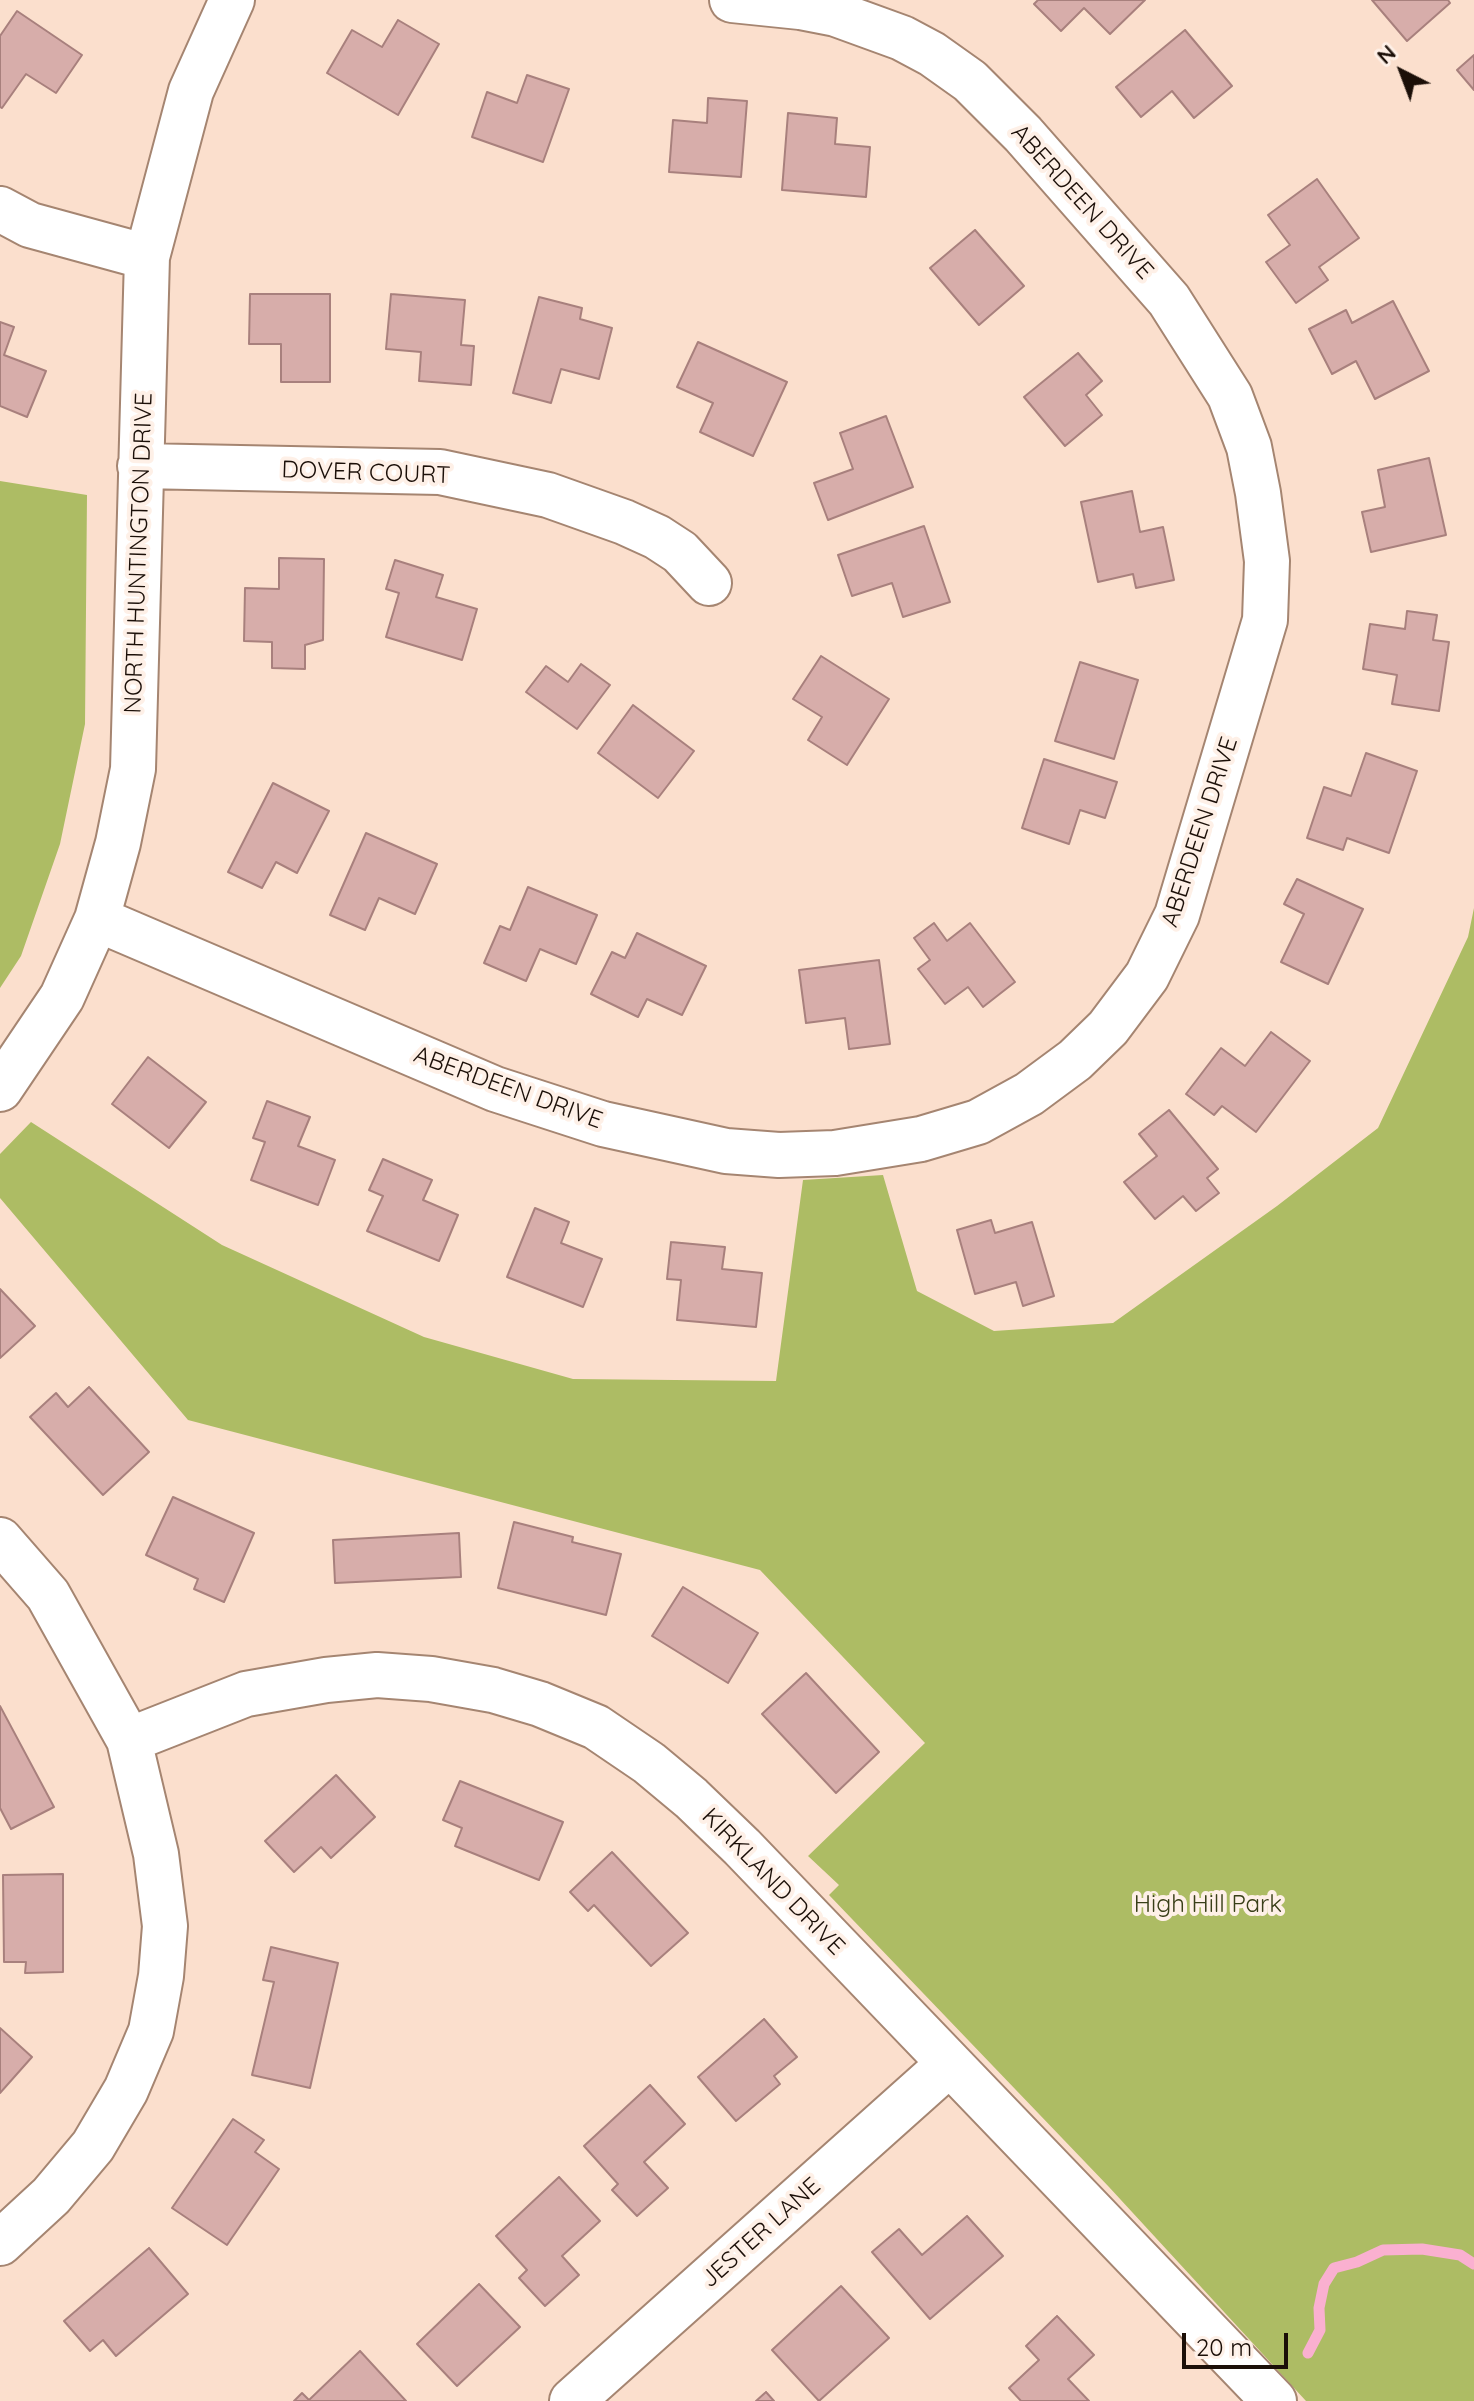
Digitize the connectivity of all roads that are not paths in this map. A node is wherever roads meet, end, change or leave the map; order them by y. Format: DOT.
graph roads {
  1 [pos="232,0"];
  2 [pos="732,0"];
  3 [pos="0,209"];
  4 [pos="147,257"];
  5 [pos="140,466"];
  6 [pos="709,583"];
  7 [pos="97,919"];
  8 [pos="0,1089"];
  9 [pos="0,1540"];
  10 [pos="129,1740"];
  11 [pos="949,2064"];
  12 [pos="0,2243"];
  13 [pos="572,2401"];
  14 [pos="1274,2401"];
  1 -- 4 [label="street, NORTH HUNTINGTON DRIVE"];
  2 -- 7 [label="street, ABERDEEN DRIVE"];
  3 -- 4 [label="street"];
  4 -- 5 [label="street, NORTH HUNTINGTON DRIVE"];
  5 -- 6 [label="street, DOVER COURT"];
  5 -- 7 [label="street, NORTH HUNTINGTON DRIVE"];
  7 -- 8 [label="street, NORTH HUNTINGTON DRIVE"];
  9 -- 10 [label="street"];
  10 -- 11 [label="street, KIRKLAND DRIVE"];
  10 -- 12 [label="street"];
  11 -- 13 [label="street, JESTER LANE"];
  11 -- 14 [label="street, KIRKLAND DRIVE"];
}
